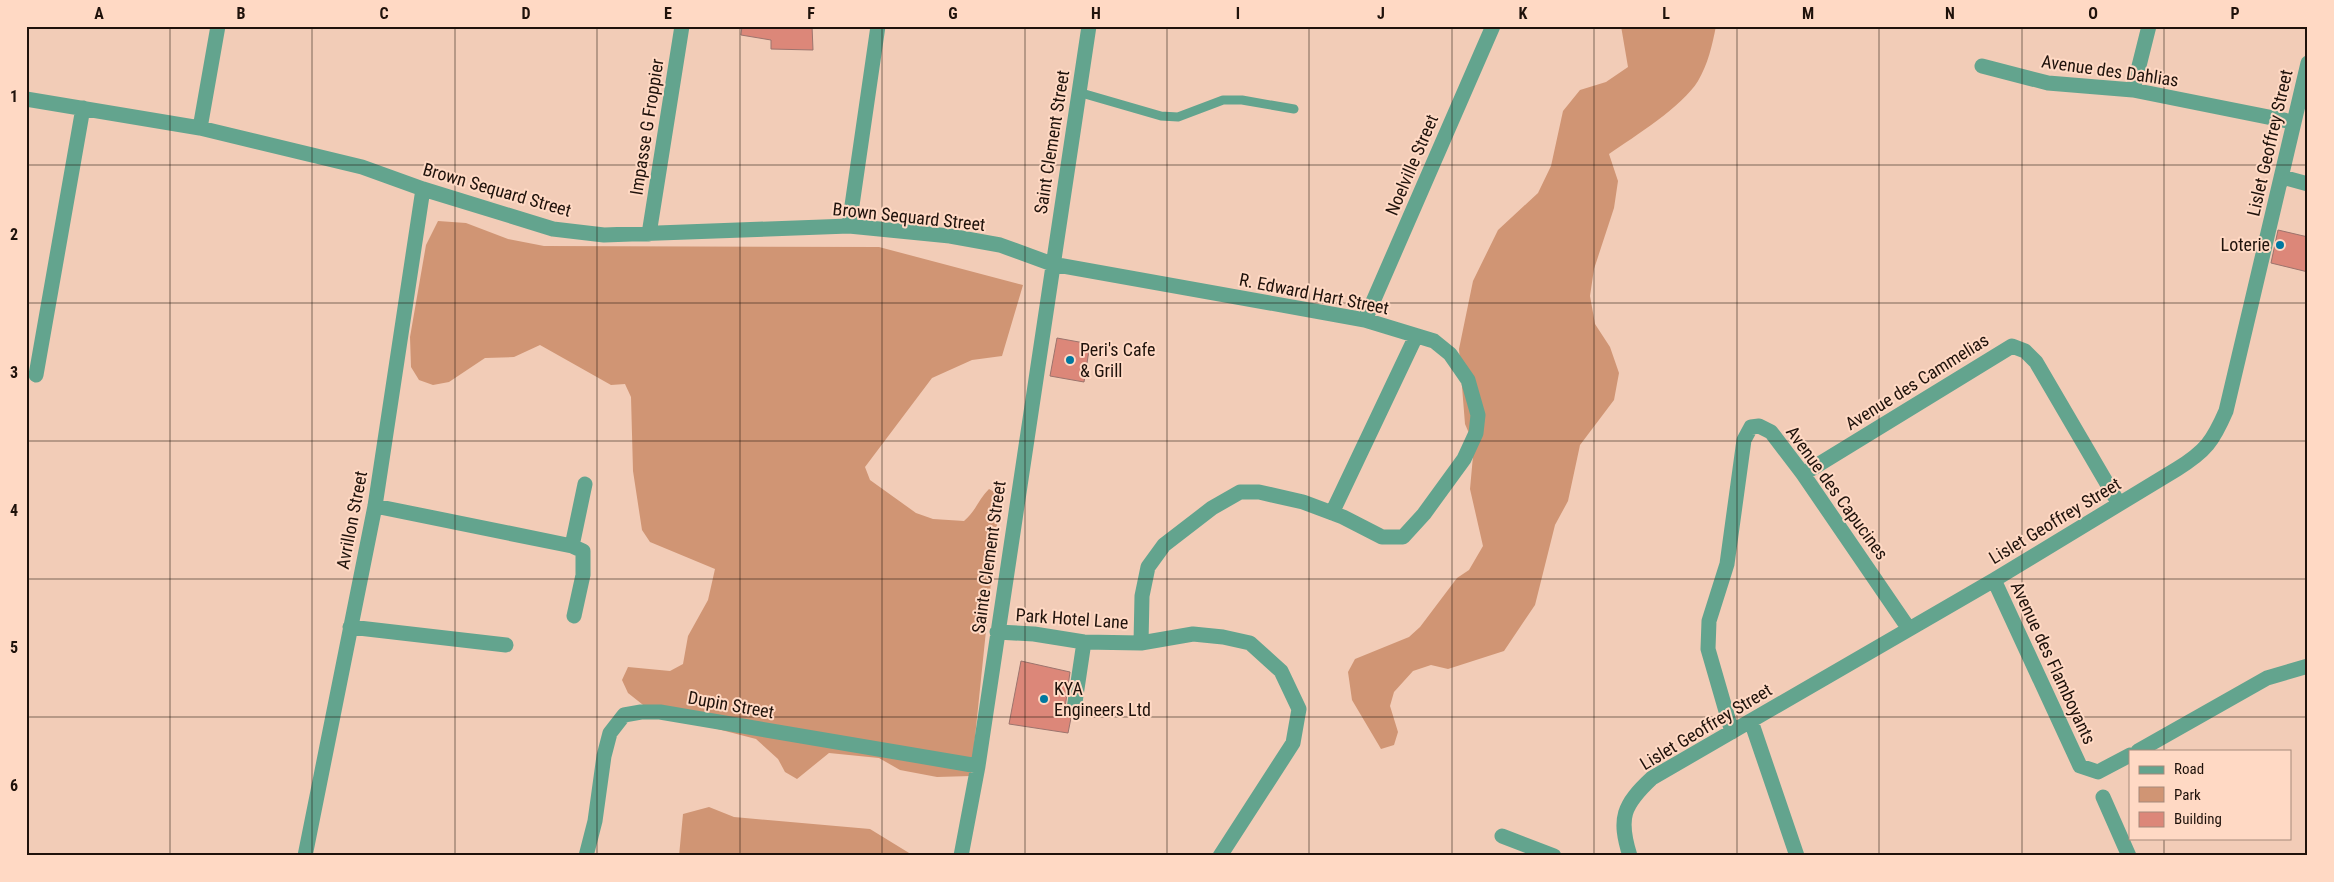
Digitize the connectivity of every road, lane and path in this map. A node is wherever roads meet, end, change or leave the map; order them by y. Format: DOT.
graph roads {
  1 [pos="218,26"];
  2 [pos="682,26"];
  3 [pos="878,26"];
  4 [pos="1088,26"];
  5 [pos="1493,26"];
  6 [pos="2149,26"];
  7 [pos="2308,63"];
  8 [pos="1982,66"];
  9 [pos="2133,90"];
  10 [pos="1078,92"];
  11 [pos="26,98"];
  12 [pos="83,108"];
  13 [pos="1294,109"];
  14 [pos="2293,122"];
  15 [pos="200,128"];
  16 [pos="2282,177"];
  17 [pos="2308,184"];
  18 [pos="423,188"];
  19 [pos="849,226"];
  20 [pos="649,234"];
  21 [pos="1052,264"];
  22 [pos="1365,320"];
  23 [pos="1416,336"];
  24 [pos="36,375"];
  25 [pos="1803,474"];
  26 [pos="586,484"];
  27 [pos="2119,504"];
  28 [pos="375,506"];
  29 [pos="1332,513"];
  30 [pos="572,546"];
  31 [pos="1994,580"];
  32 [pos="574,616"];
  33 [pos="350,627"];
  34 [pos="1909,628"];
  35 [pos="997,632"];
  36 [pos="1084,642"];
  37 [pos="1141,643"];
  38 [pos="506,644"];
  39 [pos="2308,666"];
  40 [pos="1074,709"];
  41 [pos="1751,721"];
  42 [pos="1732,732"];
  43 [pos="2140,750"];
  44 [pos="2129,756"];
  45 [pos="978,766"];
  46 [pos="2103,796"];
  47 [pos="1502,836"];
  48 [pos="305,856"];
  49 [pos="586,856"];
  50 [pos="961,856"];
  51 [pos="1220,856"];
  52 [pos="1554,856"];
  53 [pos="1630,856"];
  54 [pos="1797,856"];
  55 [pos="2129,856"];
  1 -- 15 [label="street"];
  2 -- 20 [label="street, Impasse G Froppier"];
  3 -- 19 [label="street"];
  4 -- 10 [label="street, Saint Clement Street"];
  5 -- 22 [label="street, Noelville Street"];
  6 -- 9 [label="street"];
  7 -- 14 [label="street, Lislet Geoffrey Street"];
  8 -- 9 [label="street, Avenue des Dahlias"];
  9 -- 14 [label="street, Avenue des Dahlias"];
  10 -- 13 [label="lane"];
  10 -- 21 [label="street, Saint Clement Street"];
  11 -- 12 [label="street, Brown Sequard Street"];
  12 -- 15 [label="street, Brown Sequard Street"];
  12 -- 24 [label="street"];
  14 -- 16 [label="street, Lislet Geoffrey Street"];
  15 -- 18 [label="street, Brown Sequard Street"];
  16 -- 17 [label="street"];
  16 -- 27 [label="street, Lislet Geoffrey Street"];
  18 -- 20 [label="street, Brown Sequard Street"];
  18 -- 28 [label="street, Avrillon Street"];
  19 -- 20 [label="street, Brown Sequard Street"];
  19 -- 21 [label="street, Brown Sequard Street"];
  21 -- 22 [label="street, R. Edward Hart Street"];
  21 -- 35 [label="street, Sainte Clement Street"];
  22 -- 23 [label="street, R. Edward Hart Street"];
  23 -- 29 [label="street"];
  23 -- 29 [label="street, R. Edward Hart Street"];
  25 -- 27 [label="street, Avenue des Cammelias"];
  25 -- 34 [label="street, Avenue des Capucines"];
  25 -- 42 [label="street, Avenue des Capucines"];
  26 -- 30 [label="street"];
  27 -- 31 [label="street, Lislet Geoffrey Street"];
  28 -- 30 [label="street"];
  28 -- 33 [label="street, Avrillon Street"];
  29 -- 37 [label="street"];
  30 -- 32 [label="street"];
  31 -- 34 [label="street, Lislet Geoffrey Street"];
  31 -- 44 [label="street, Avenue des Flamboyants"];
  33 -- 38 [label="street"];
  33 -- 48 [label="street, Avrillon Street"];
  34 -- 41 [label="street, Lislet Geoffrey Street"];
  35 -- 36 [label="street, Park Hotel Lane"];
  35 -- 45 [label="street, Sainte Clement Street"];
  36 -- 37 [label="street, Park Hotel Lane"];
  36 -- 40 [label="street"];
  37 -- 51 [label="street, Park Hotel Lane"];
  39 -- 43 [label="street"];
  41 -- 42 [label="street, Lislet Geoffrey Street"];
  41 -- 54 [label="street"];
  42 -- 53 [label="street, Lislet Geoffrey Street"];
  45 -- 49 [label="street, Dupin Street"];
  45 -- 50 [label="street, Sainte Clement Street"];
  46 -- 55 [label="street"];
  47 -- 52 [label="street"];
}
